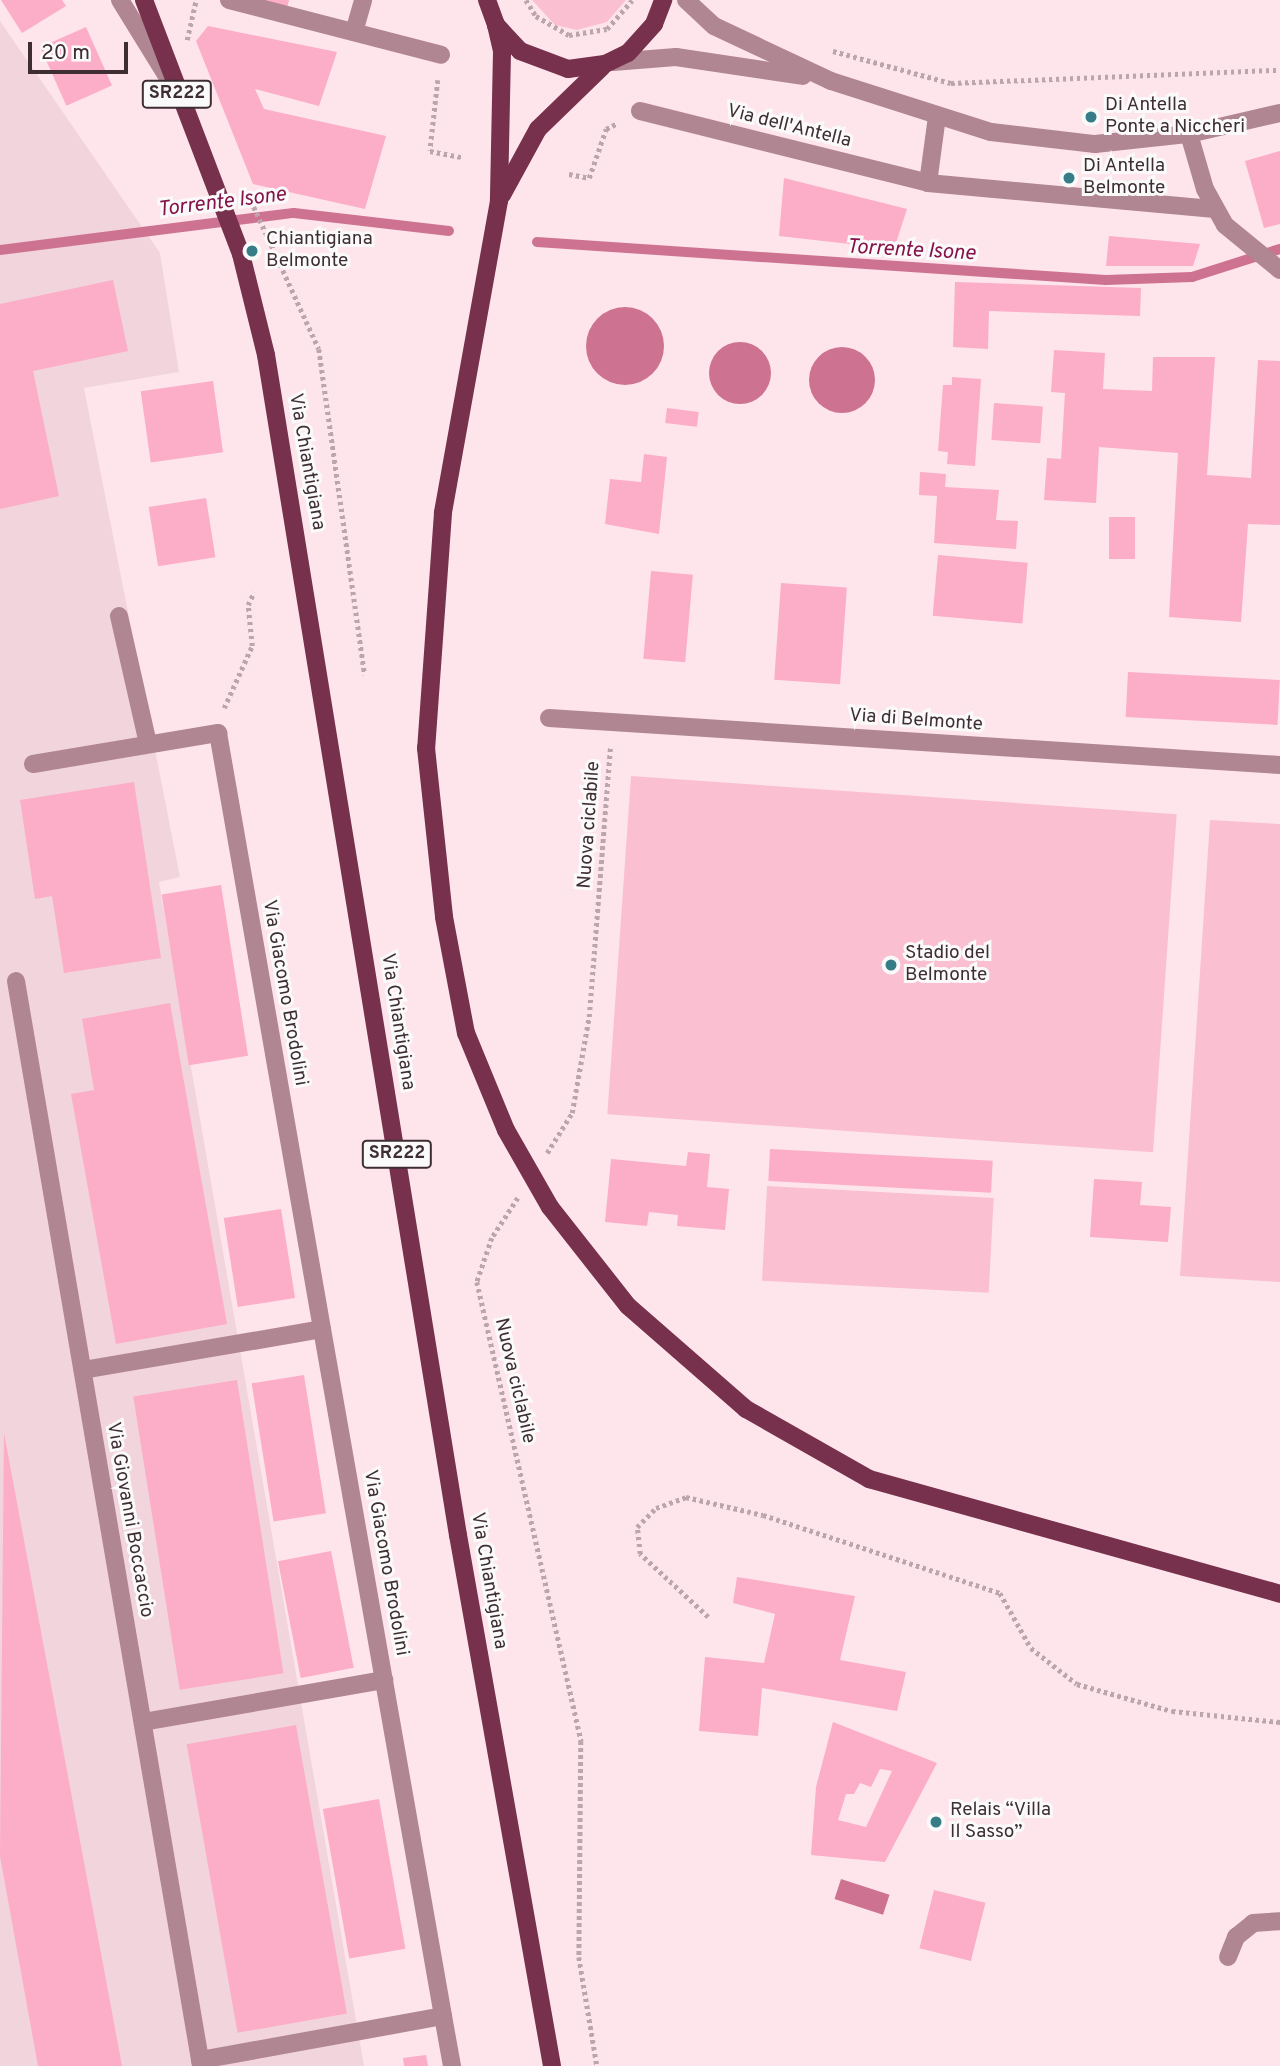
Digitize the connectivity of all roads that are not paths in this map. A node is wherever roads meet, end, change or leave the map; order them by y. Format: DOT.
graph roads {
  1 [pos="120,0"];
  2 [pos="144,0"];
  3 [pos="229,0"];
  4 [pos="363,0"];
  5 [pos="487,0"];
  6 [pos="663,0"];
  7 [pos="686,0"];
  8 [pos="496,25"];
  9 [pos="354,32"];
  10 [pos="441,55"];
  11 [pos="605,64"];
  12 [pos="831,81"];
  13 [pos="176,91"];
  14 [pos="640,111"];
  15 [pos="1280,113"];
  16 [pos="937,116"];
  17 [pos="1189,134"];
  18 [pos="928,183"];
  19 [pos="499,203"];
  20 [pos="1215,209"];
  21 [pos="1280,270"];
  22 [pos="118,616"];
  23 [pos="549,719"];
  24 [pos="148,744"];
  25 [pos="33,764"];
  26 [pos="1280,765"];
  27 [pos="16,981"];
  28 [pos="322,1329"];
  29 [pos="83,1370"];
  30 [pos="1280,1594"];
  31 [pos="384,1680"];
  32 [pos="143,1722"];
  33 [pos="1280,1921"];
  34 [pos="1228,1957"];
  35 [pos="443,2017"];
  36 [pos="200,2063"];
  37 [pos="452,2066"];
  38 [pos="552,2066"];
  1 -- 13 [label="street"];
  2 -- 13 [label="main road, Via Chiantigiana / SR222"];
  3 -- 9 [label="street"];
  4 -- 9 [label="street"];
  5 -- 8 [label="main road"];
  6 -- 11 [label="main road"];
  7 -- 12 [label="street"];
  8 -- 11 [label="main road"];
  8 -- 19 [label="main road"];
  9 -- 10 [label="street"];
  11 -- 12 [label="street"];
  11 -- 19 [label="main road"];
  12 -- 16 [label="street"];
  13 -- 38 [label="main road, Via Chiantigiana / SR222"];
  14 -- 18 [label="street, Via dell'Antella"];
  15 -- 17 [label="street"];
  16 -- 17 [label="street"];
  16 -- 18 [label="street"];
  17 -- 20 [label="street"];
  18 -- 20 [label="street, Via dell'Antella"];
  19 -- 30 [label="main road"];
  20 -- 21 [label="street"];
  22 -- 24 [label="street"];
  23 -- 26 [label="street, Via di Belmonte"];
  24 -- 25 [label="street"];
  24 -- 28 [label="street, Via Giacomo Brodolini"];
  27 -- 29 [label="street, Via Giovanni Boccaccio"];
  28 -- 29 [label="street"];
  28 -- 31 [label="street, Via Giacomo Brodolini"];
  29 -- 32 [label="street, Via Giovanni Boccaccio"];
  31 -- 32 [label="street, Via Giacomo Brodolini"];
  31 -- 35 [label="street, Via Giacomo Brodolini"];
  32 -- 36 [label="street, Via Giovanni Boccaccio"];
  33 -- 34 [label="street"];
  35 -- 36 [label="street"];
  35 -- 37 [label="street, Via Giacomo Brodolini"];
}
